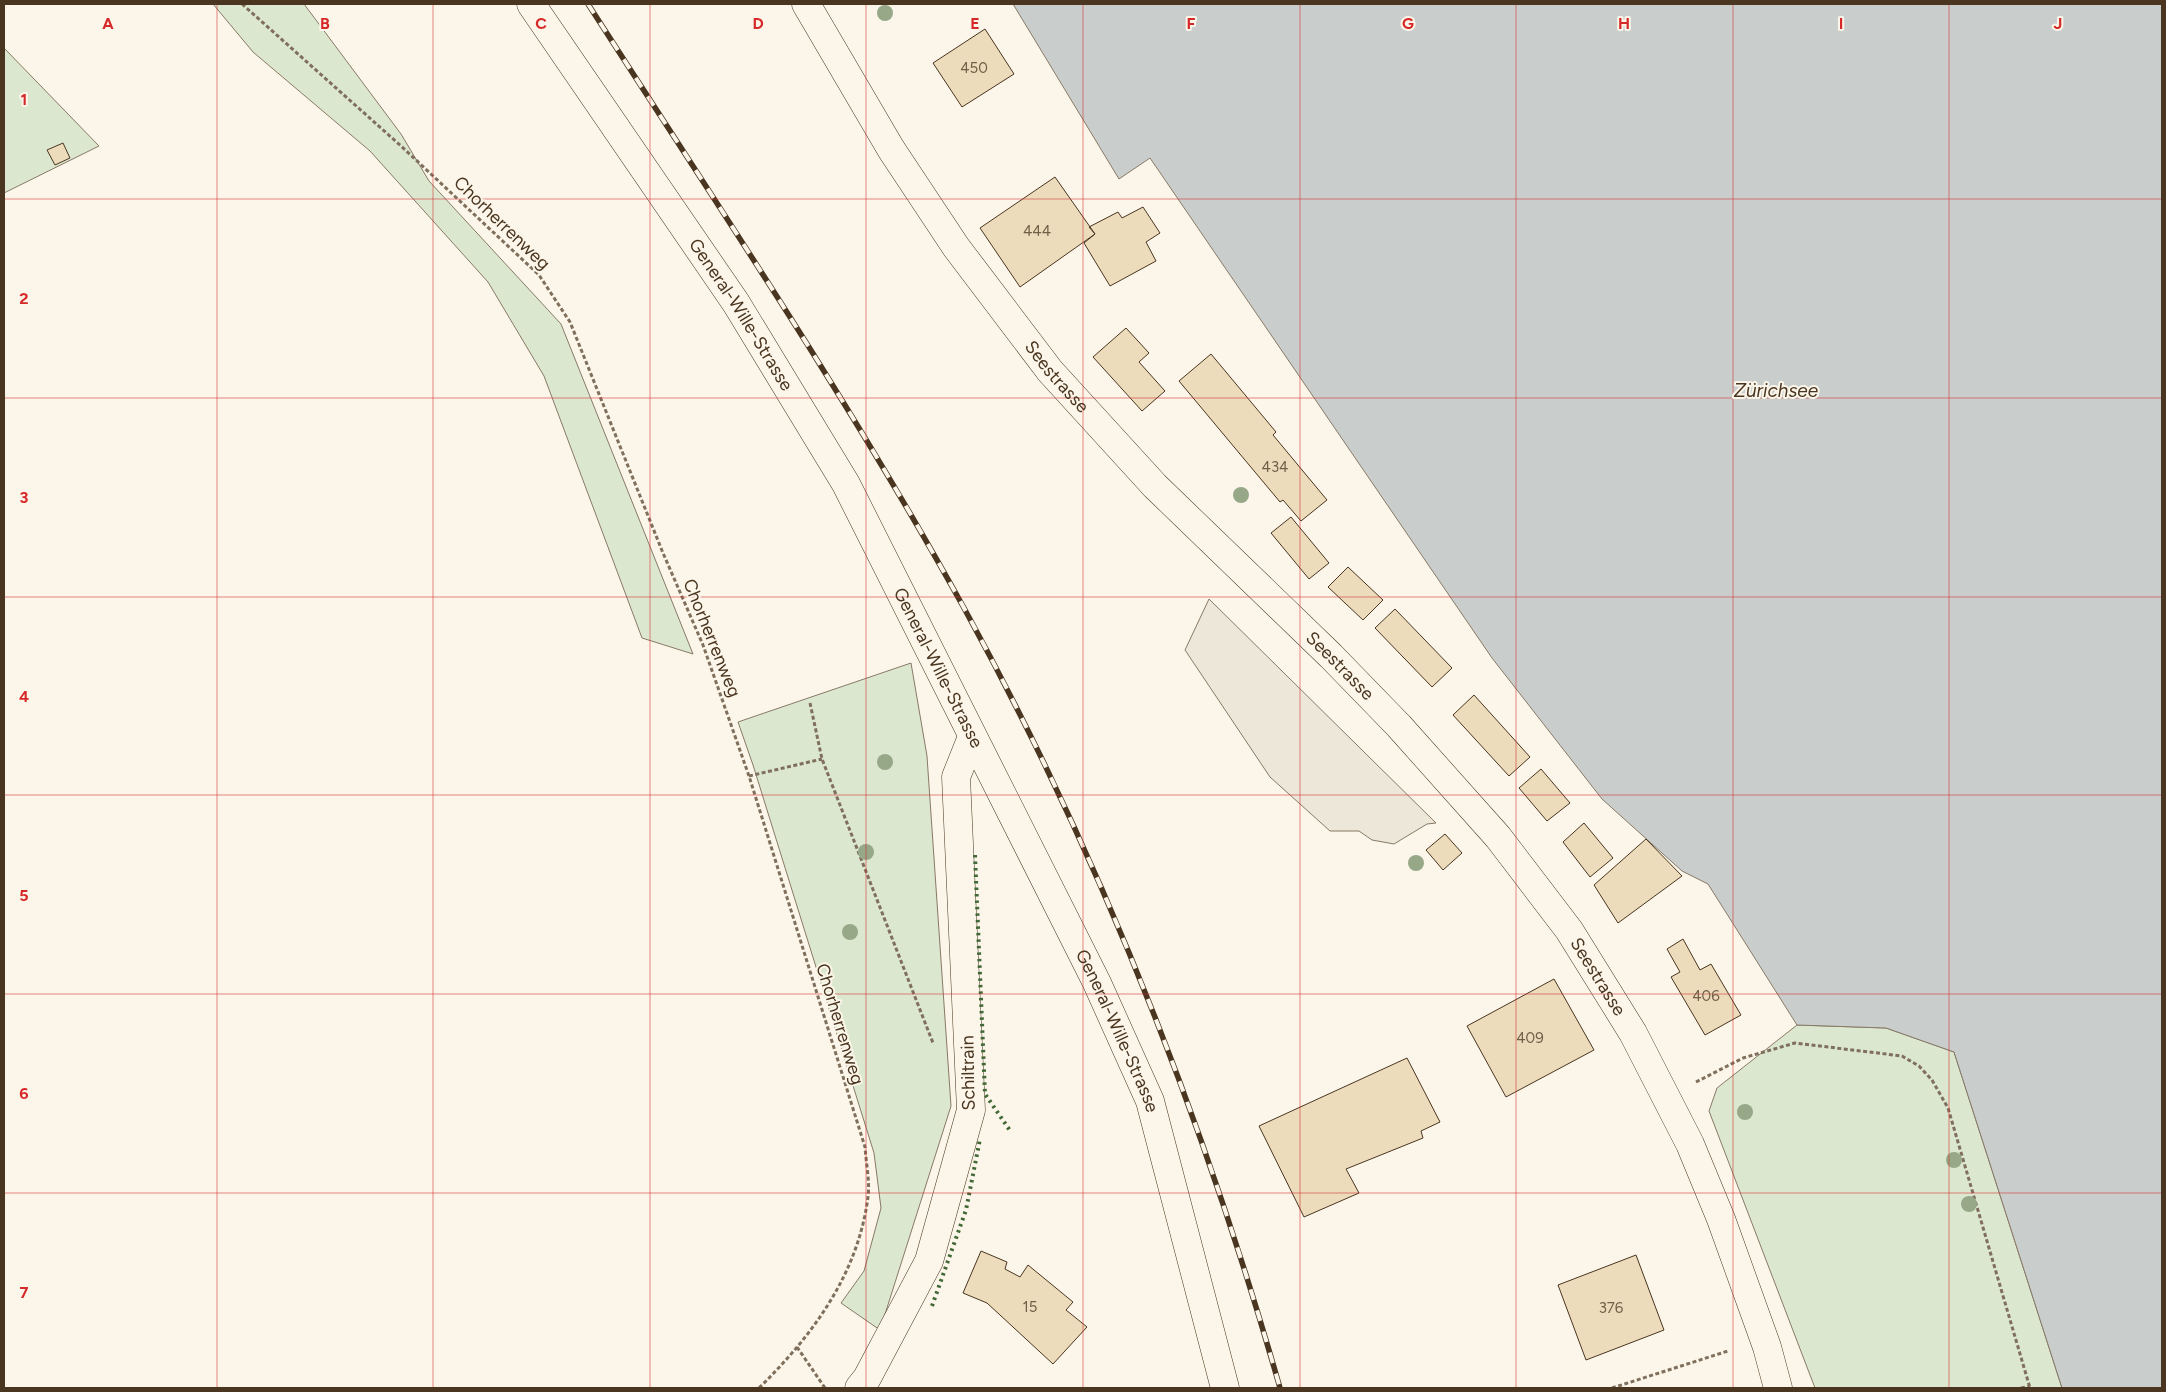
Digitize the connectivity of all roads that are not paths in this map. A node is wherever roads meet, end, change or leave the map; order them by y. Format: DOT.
graph roads {
  1 [pos="531,4"];
  2 [pos="806,4"];
  3 [pos="972,737"];
  4 [pos="859,1388"];
  5 [pos="1225,1388"];
  6 [pos="1778,1388"];
  1 -- 3 [label="street, General-Wille-Strasse"];
  2 -- 6 [label="street, Seestrasse"];
  3 -- 4 [label="street, Schiltrain"];
  3 -- 5 [label="street, General-Wille-Strasse"];
}
